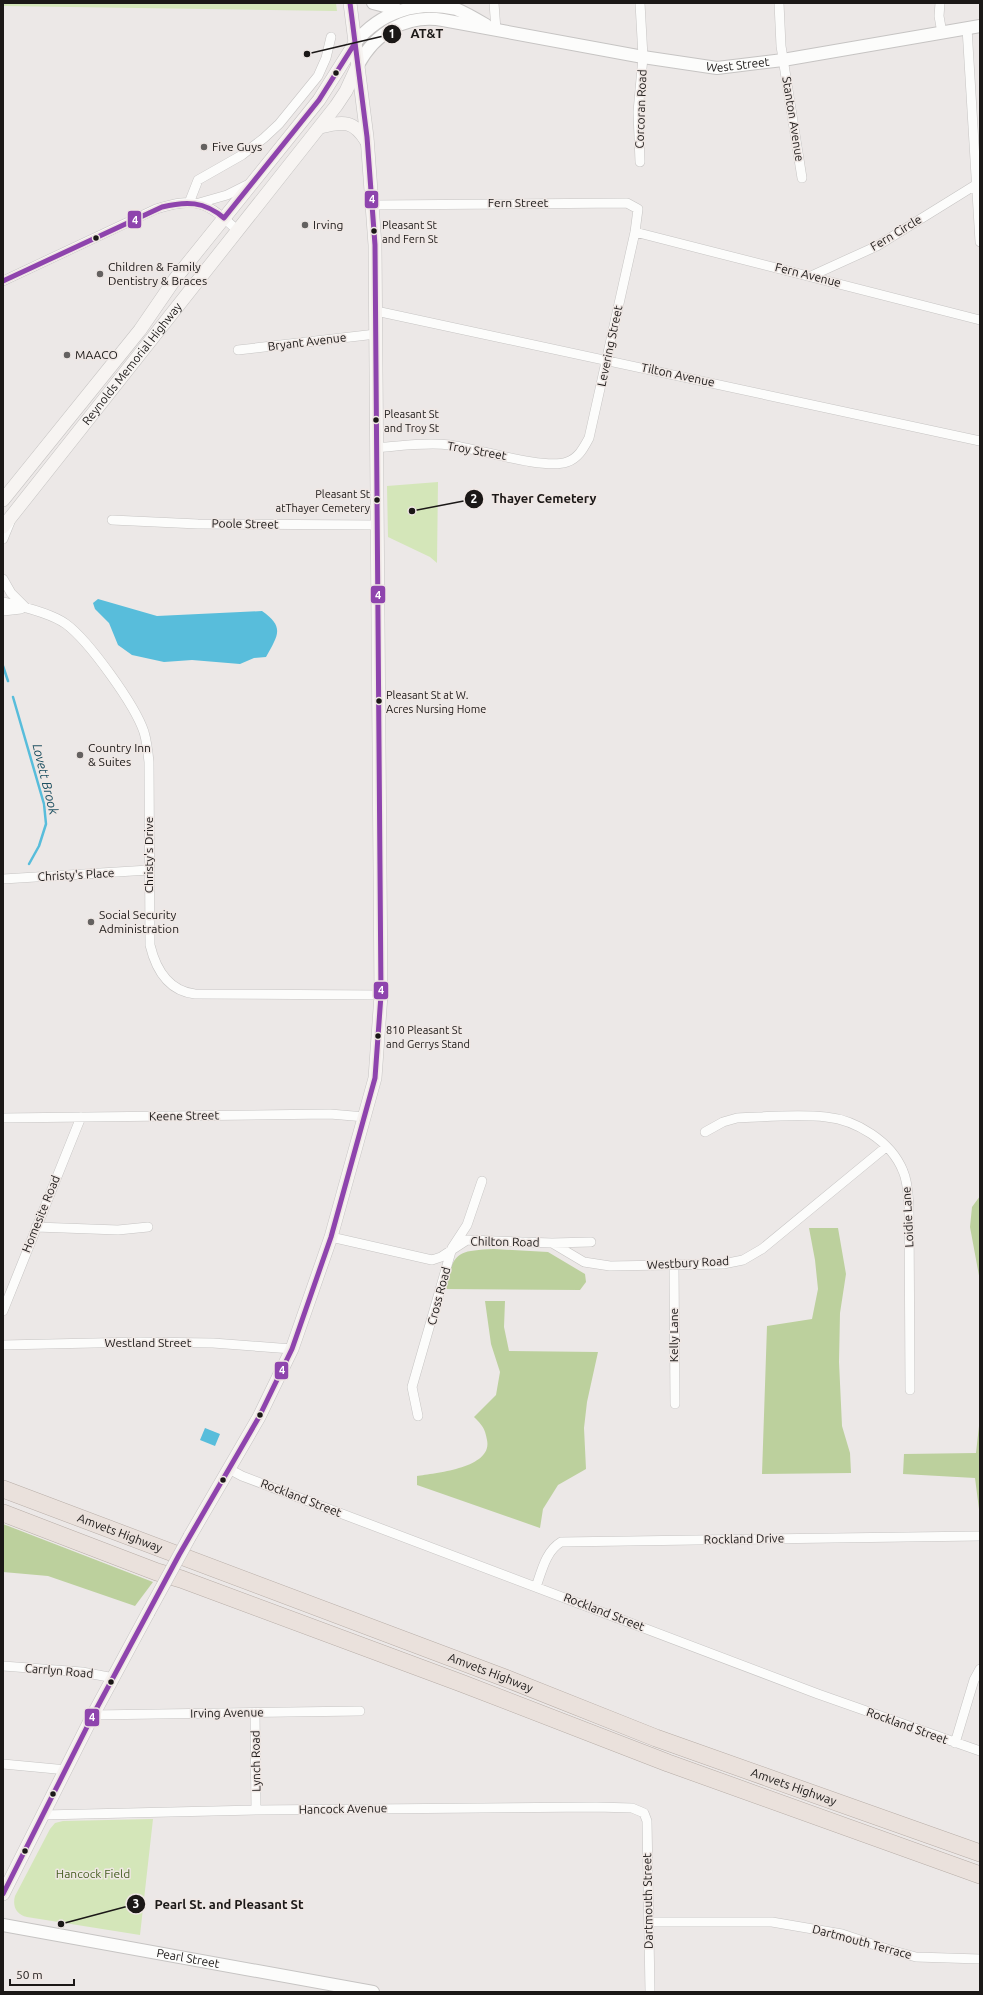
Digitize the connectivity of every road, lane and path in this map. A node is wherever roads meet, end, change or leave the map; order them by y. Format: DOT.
graph roads {
  1 [pos="350,3"];
  2 [pos="373,3"];
  3 [pos="494,3"];
  4 [pos="640,3"];
  5 [pos="779,3"];
  6 [pos="940,3"];
  7 [pos="396,9"];
  8 [pos="980,26"];
  9 [pos="967,28"];
  10 [pos="496,30"];
  11 [pos="942,33"];
  12 [pos="331,37"];
  13 [pos="355,43"];
  14 [pos="643,57"];
  15 [pos="783,60"];
  16 [pos="358,65"];
  17 [pos="320,127"];
  18 [pos="368,143"];
  19 [pos="640,162"];
  20 [pos="802,178"];
  21 [pos="254,181"];
  22 [pos="977,184"];
  23 [pos="190,203"];
  24 [pos="199,203"];
  25 [pos="374,205"];
  26 [pos="224,218"];
  27 [pos="237,230"];
  28 [pos="635,232"];
  29 [pos="980,242"];
  30 [pos="811,276"];
  31 [pos="3,281"];
  32 [pos="376,311"];
  33 [pos="980,320"];
  34 [pos="376,334"];
  35 [pos="238,350"];
  36 [pos="608,360"];
  37 [pos="980,441"];
  38 [pos="376,448"];
  39 [pos="575,457"];
  40 [pos="3,500"];
  41 [pos="14,513"];
  42 [pos="112,520"];
  43 [pos="378,525"];
  44 [pos="3,527"];
  45 [pos="3,539"];
  46 [pos="3,579"];
  47 [pos="3,602"];
  48 [pos="27,609"];
  49 [pos="3,611"];
  50 [pos="149,870"];
  51 [pos="3,879"];
  52 [pos="381,995"];
  53 [pos="81,1117"];
  54 [pos="365,1117"];
  55 [pos="3,1118"];
  56 [pos="705,1132"];
  57 [pos="886,1147"];
  58 [pos="482,1181"];
  59 [pos="36,1227"];
  60 [pos="148,1227"];
  61 [pos="330,1237"];
  62 [pos="591,1242"];
  63 [pos="552,1243"];
  64 [pos="452,1248"];
  65 [pos="674,1265"];
  66 [pos="3,1311"];
  67 [pos="3,1345"];
  68 [pos="292,1349"];
  69 [pos="910,1390"];
  70 [pos="675,1404"];
  71 [pos="418,1416"];
  72 [pos="229,1469"];
  73 [pos="3,1488"];
  74 [pos="3,1513"];
  75 [pos="980,1536"];
  76 [pos="536,1587"];
  77 [pos="3,1666"];
  78 [pos="980,1669"];
  79 [pos="114,1678"];
  80 [pos="360,1711"];
  81 [pos="255,1713"];
  82 [pos="93,1715"];
  83 [pos="955,1743"];
  84 [pos="980,1751"];
  85 [pos="3,1764"];
  86 [pos="67,1770"];
  87 [pos="256,1810"];
  88 [pos="642,1812"];
  89 [pos="43,1815"];
  90 [pos="980,1853"];
  91 [pos="980,1875"];
  92 [pos="3,1894"];
  93 [pos="649,1922"];
  94 [pos="3,1925"];
  95 [pos="980,1959"];
  96 [pos="373,1992"];
  97 [pos="650,1992"];
  1 -- 13 [label="main road"];
  2 -- 7 [label="street"];
  3 -- 10 [label="street"];
  4 -- 14 [label="street, Corcoran Road"];
  5 -- 15 [label="street, Stanton Avenue"];
  6 -- 11 [label="street"];
  7 -- 10 [label="street, West Street"];
  7 -- 13 [label="street, West Street"];
  8 -- 9 [label="street, West Street"];
  9 -- 11 [label="street, West Street"];
  9 -- 22 [label="street"];
  10 -- 14 [label="street, West Street"];
  10 -- 16 [label="street, West Street"];
  11 -- 15 [label="street, West Street"];
  12 -- 23 [label="street"];
  13 -- 16 [label="main road"];
  13 -- 21 [label="main road, Reynolds Memorial Highway"];
  14 -- 15 [label="street, West Street"];
  14 -- 19 [label="street, Corcoran Road"];
  15 -- 20 [label="street, Stanton Avenue"];
  16 -- 17 [label="main road, Reynolds Memorial Highway"];
  16 -- 18 [label="main road"];
  17 -- 18 [label="main road"];
  17 -- 27 [label="main road, Reynolds Memorial Highway"];
  18 -- 25 [label="main road"];
  21 -- 24 [label="street"];
  21 -- 26 [label="main road, Reynolds Memorial Highway"];
  22 -- 29 [label="street"];
  22 -- 30 [label="street, Fern Circle"];
  23 -- 24 [label="street"];
  23 -- 31 [label="street"];
  24 -- 26 [label="street"];
  25 -- 28 [label="street, Fern Street"];
  25 -- 32 [label="main road"];
  26 -- 27 [label="street"];
  26 -- 40 [label="main road, Reynolds Memorial Highway"];
  27 -- 41 [label="main road, Reynolds Memorial Highway"];
  28 -- 30 [label="street, Fern Avenue"];
  28 -- 36 [label="street, Levering Street"];
  30 -- 33 [label="street, Fern Avenue"];
  32 -- 34 [label="main road"];
  32 -- 36 [label="street, Tilton Avenue"];
  34 -- 35 [label="street, Bryant Avenue"];
  34 -- 38 [label="main road"];
  36 -- 37 [label="street, Tilton Avenue"];
  36 -- 39 [label="street, Levering Street"];
  38 -- 39 [label="street, Troy Street"];
  38 -- 43 [label="main road"];
  41 -- 44 [label="main road, Reynolds Memorial Highway"];
  41 -- 45 [label="street"];
  42 -- 43 [label="street, Poole Street"];
  43 -- 52 [label="main road"];
  46 -- 48 [label="street, Christy's Drive"];
  47 -- 48 [label="street, Christy's Drive"];
  48 -- 49 [label="street, Christy's Drive"];
  48 -- 50 [label="street, Christy's Drive"];
  50 -- 51 [label="street, Christy's Place"];
  50 -- 52 [label="street, Christy's Drive"];
  52 -- 54 [label="main road"];
  53 -- 54 [label="street, Keene Street"];
  53 -- 55 [label="street, Keene Street"];
  53 -- 59 [label="street, Homesite Road"];
  54 -- 61 [label="main road"];
  56 -- 57 [label="street, Loidie Lane"];
  57 -- 65 [label="street, Westbury Road"];
  57 -- 69 [label="street, Loidie Lane"];
  58 -- 64 [label="street, Cross Road"];
  59 -- 60 [label="street"];
  59 -- 66 [label="street, Homesite Road"];
  61 -- 64 [label="street, Chilton Road"];
  61 -- 68 [label="main road"];
  62 -- 63 [label="street, Chilton Road"];
  63 -- 64 [label="street, Chilton Road"];
  63 -- 65 [label="street, Westbury Road"];
  64 -- 71 [label="street, Cross Road"];
  65 -- 70 [label="street, Kelly Lane"];
  67 -- 68 [label="street, Westland Street"];
  68 -- 72 [label="main road"];
  72 -- 76 [label="street, Rockland Street"];
  72 -- 79 [label="main road, bridge"];
  73 -- 90 [label="highway, Amvets Highway"];
  74 -- 91 [label="highway, Amvets Highway"];
  75 -- 76 [label="street, Rockland Drive"];
  76 -- 83 [label="street, Rockland Street"];
  77 -- 79 [label="street, Carrlyn Road"];
  78 -- 83 [label="street"];
  79 -- 82 [label="main road"];
  80 -- 81 [label="street, Irving Avenue"];
  81 -- 82 [label="street, Irving Avenue"];
  81 -- 87 [label="street, Lynch Road"];
  82 -- 86 [label="main road"];
  83 -- 84 [label="street, Rockland Street"];
  85 -- 86 [label="street"];
  86 -- 89 [label="main road"];
  87 -- 88 [label="street, Hancock Avenue"];
  87 -- 89 [label="street, Hancock Avenue"];
  88 -- 93 [label="street, Dartmouth Street"];
  89 -- 92 [label="main road"];
  93 -- 95 [label="street, Dartmouth Terrace"];
  93 -- 97 [label="street, Dartmouth Street"];
  94 -- 96 [label="street, Pearl Street"];
}
